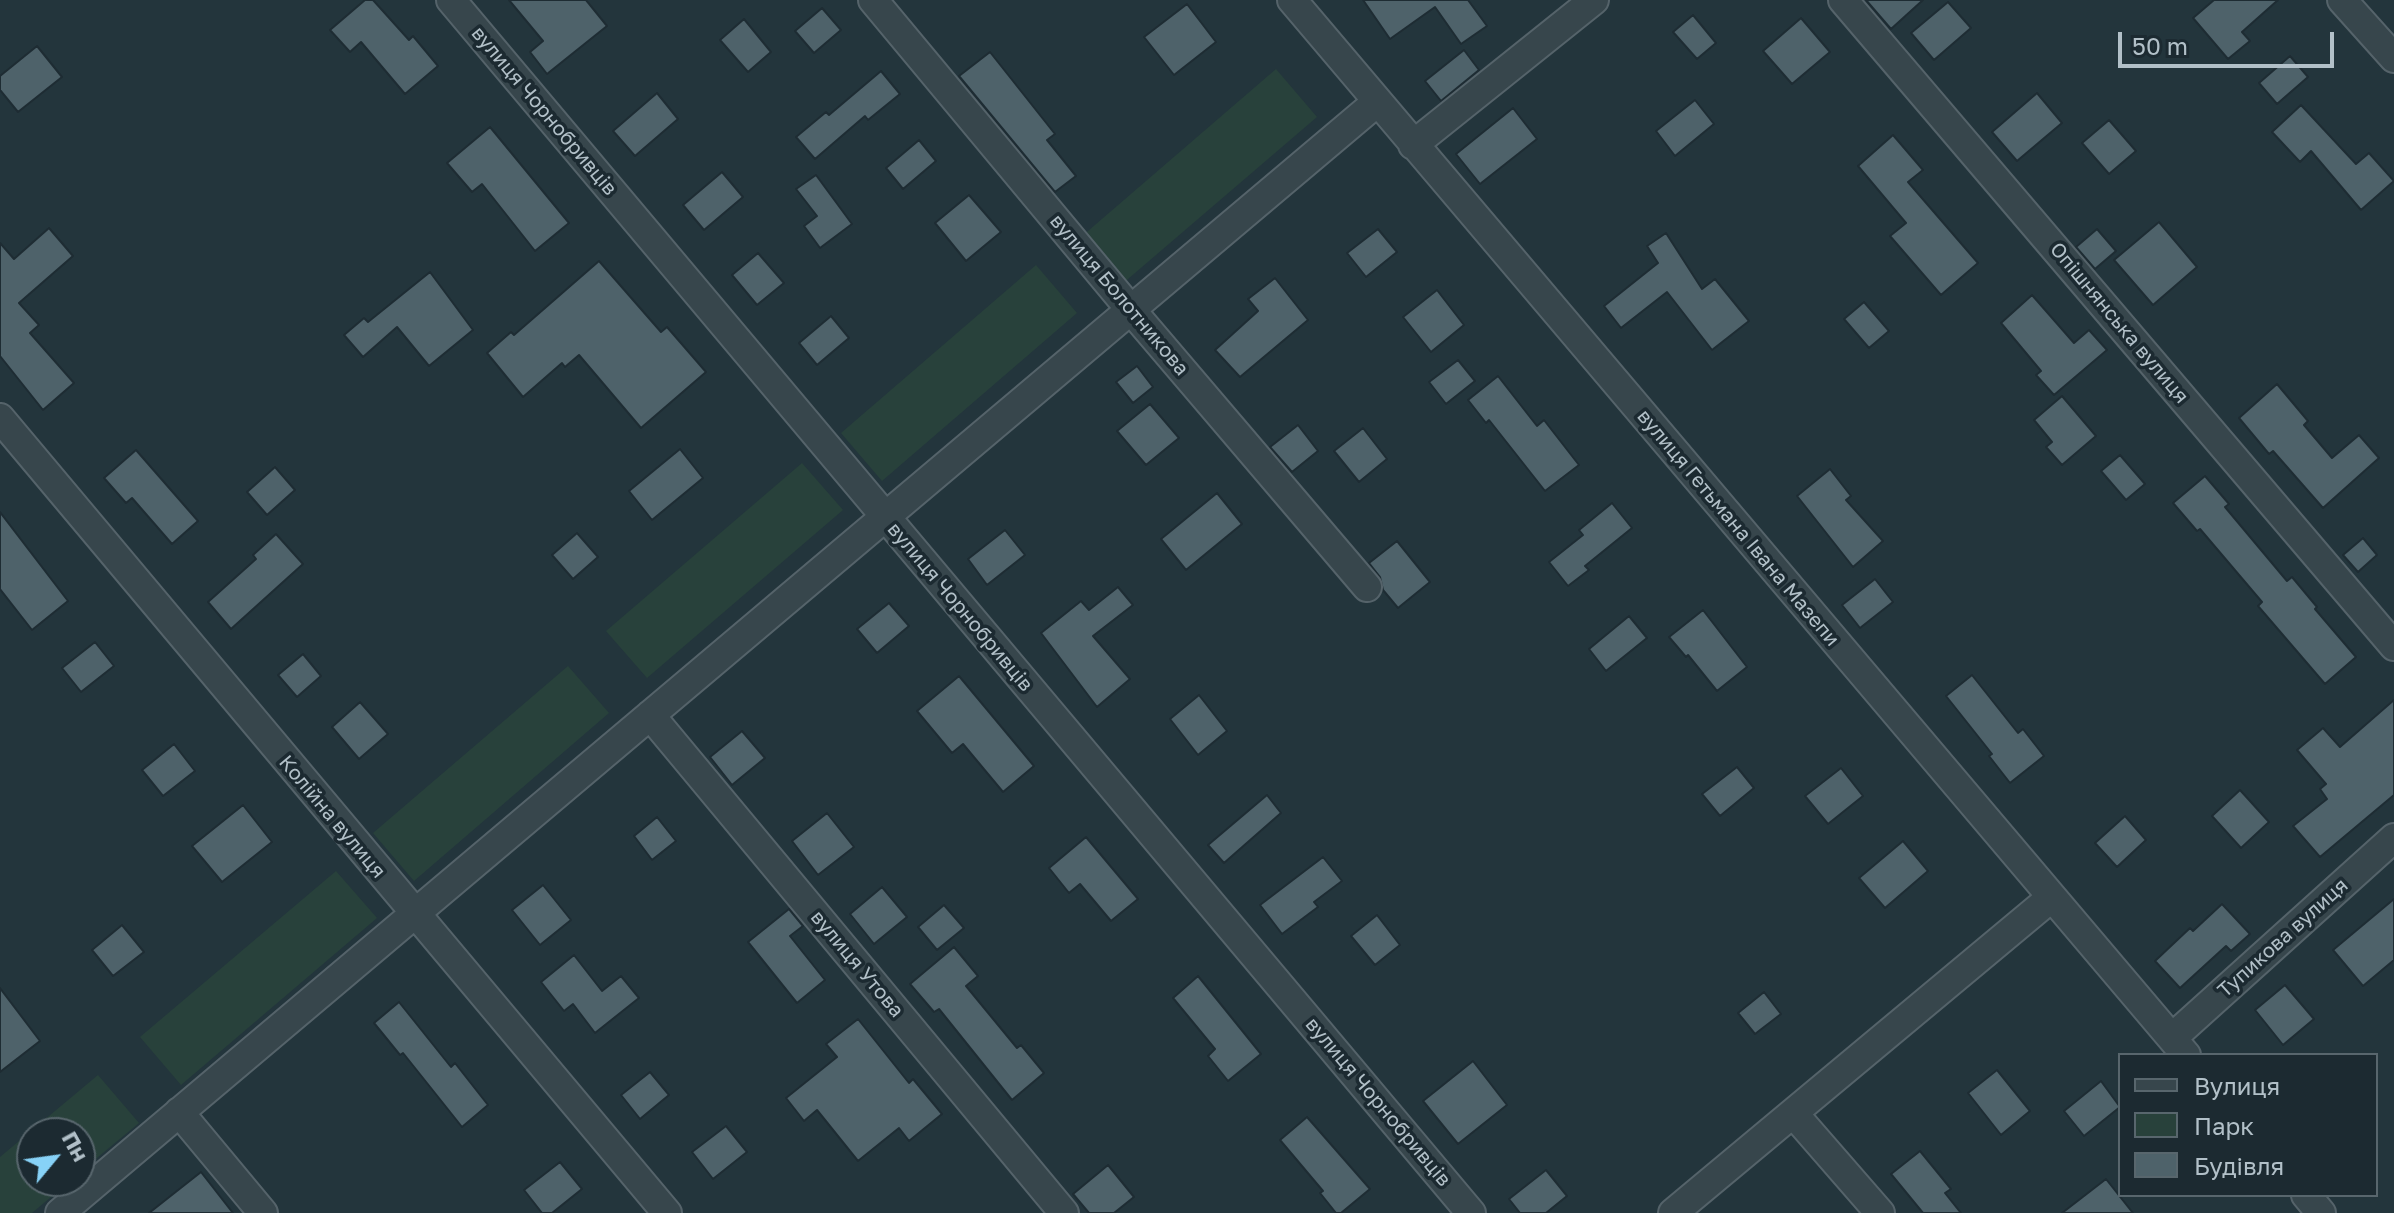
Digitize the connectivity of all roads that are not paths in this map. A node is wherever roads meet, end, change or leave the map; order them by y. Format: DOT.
graph roads {
  1 [pos="451,0"];
  2 [pos="873,0"];
  3 [pos="1292,0"];
  4 [pos="1594,0"];
  5 [pos="1843,0"];
  6 [pos="2342,0"];
  7 [pos="2394,58"];
  8 [pos="1377,102"];
  9 [pos="1413,145"];
  10 [pos="1131,310"];
  11 [pos="0,418"];
  12 [pos="885,517"];
  13 [pos="1367,587"];
  14 [pos="2394,646"];
  15 [pos="650,715"];
  16 [pos="2394,838"];
  17 [pos="2052,897"];
  18 [pos="414,914"];
  19 [pos="2179,1047"];
  20 [pos="179,1112"];
  21 [pos="1793,1113"];
  22 [pos="2308,1197"];
  23 [pos="60,1213"];
  24 [pos="263,1213"];
  25 [pos="667,1213"];
  26 [pos="1064,1213"];
  27 [pos="1471,1213"];
  28 [pos="1673,1213"];
  29 [pos="1880,1213"];
  30 [pos="2321,1213"];
  1 -- 12 [label="street, вулиця Чорнобривців"];
  2 -- 10 [label="street, вулиця Болотникова"];
  3 -- 8 [label="street, вулиця Гетьмана Івана Мазепи"];
  4 -- 9 [label="street"];
  5 -- 14 [label="street, Опішнянська вулиця"];
  6 -- 7 [label="street"];
  8 -- 9 [label="street, вулиця Гетьмана Івана Мазепи"];
  8 -- 10 [label="street"];
  9 -- 17 [label="street, вулиця Гетьмана Івана Мазепи"];
  10 -- 12 [label="street"];
  10 -- 13 [label="street, вулиця Болотникова"];
  11 -- 18 [label="street, Колійна вулиця"];
  12 -- 15 [label="street"];
  12 -- 27 [label="street, вулиця Чорнобривців"];
  15 -- 18 [label="street"];
  15 -- 26 [label="street, вулиця Утова"];
  16 -- 19 [label="street, Тупикова вулиця"];
  17 -- 19 [label="street, вулиця Гетьмана Івана Мазепи"];
  17 -- 21 [label="street"];
  18 -- 20 [label="street"];
  18 -- 25 [label="street, Колійна вулиця"];
  20 -- 23 [label="street"];
  20 -- 24 [label="street"];
  21 -- 28 [label="street"];
  21 -- 29 [label="street"];
  22 -- 30 [label="street"];
}
